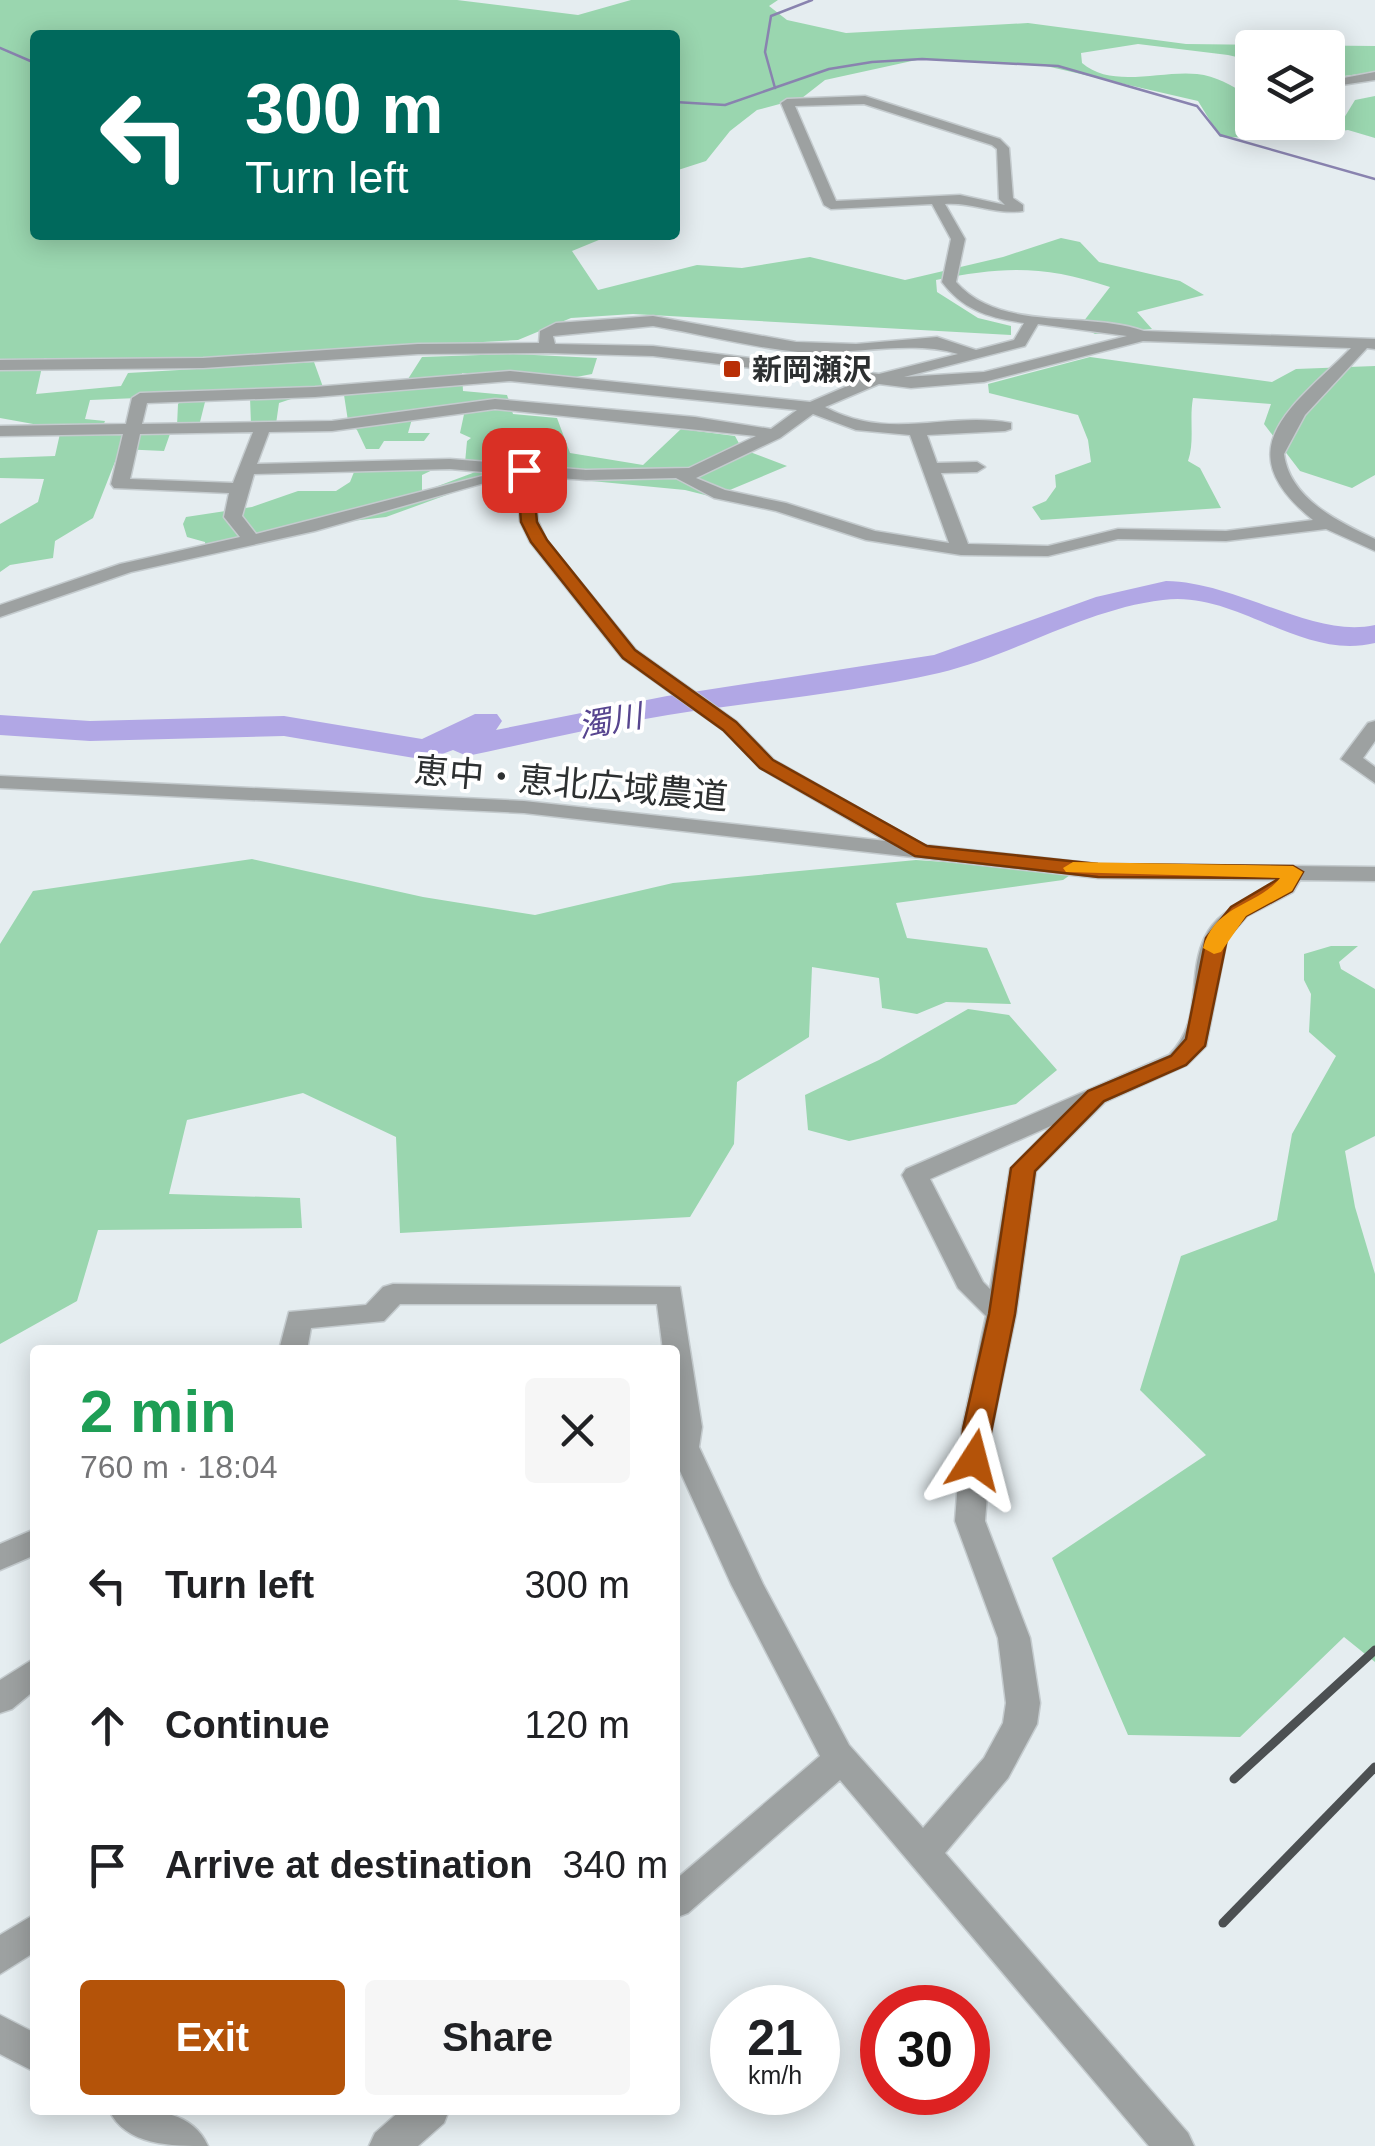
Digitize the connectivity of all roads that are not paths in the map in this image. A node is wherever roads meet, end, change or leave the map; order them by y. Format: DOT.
graph roads {
  1 [pos="1375,76"];
  2 [pos="1345,81"];
  3 [pos="937,201"];
  4 [pos="1032,322"];
  5 [pos="1143,336"];
  6 [pos="1369,344"];
  7 [pos="548,348"];
  8 [pos="977,355"];
  9 [pos="0,365"];
  10 [pos="875,380"];
  11 [pos="812,407"];
  12 [pos="1005,426"];
  13 [pos="263,427"];
  14 [pos="132,428"];
  15 [pos="916,428"];
  16 [pos="0,431"];
  17 [pos="774,434"];
  18 [pos="977,467"];
  19 [pos="931,468"];
  20 [pos="524,470"];
  21 [pos="692,473"];
  22 [pos="242,479"];
  23 [pos="1331,523"];
  24 [pos="250,539"];
  25 [pos="1371,543"];
  26 [pos="961,550"];
  27 [pos="0,611"];
  28 [pos="1375,727"];
  29 [pos="1375,777"];
  30 [pos="0,782"];
  31 [pos="922,852"];
  32 [pos="1293,872"];
  33 [pos="1375,874"];
  34 [pos="1096,1096"];
  35 [pos="1002,1314"];
  36 [pos="294,1345"];
  37 [pos="677,1345"];
  38 [pos="680,1372"];
  39 [pos="680,1450"];
  40 [pos="30,1543"];
  41 [pos="0,1558"];
  42 [pos="30,1675"];
  43 [pos="0,1699"];
  44 [pos="839,1760"];
  45 [pos="923,1854"];
  46 [pos="680,1898"];
  47 [pos="30,1934"];
  48 [pos="0,1956"];
  49 [pos="0,2033"];
  50 [pos="30,2051"];
  51 [pos="136,2115"];
  52 [pos="424,2115"];
  53 [pos="188,2146"];
  54 [pos="389,2146"];
  55 [pos="1174,2146"];
  1 -- 2 [label="street"];
  3 -- 3 [label="street"];
  3 -- 4 [label="street"];
  4 -- 5 [label="street"];
  4 -- 8 [label="street"];
  5 -- 6 [label="street"];
  5 -- 10 [label="street"];
  6 -- 23 [label="street"];
  7 -- 8 [label="street"];
  7 -- 9 [label="street"];
  7 -- 10 [label="street"];
  8 -- 10 [label="street"];
  10 -- 11 [label="street"];
  11 -- 14 [label="street"];
  11 -- 15 [label="street"];
  11 -- 17 [label="street"];
  12 -- 15 [label="street"];
  13 -- 14 [label="street"];
  13 -- 17 [label="street"];
  13 -- 22 [label="street"];
  14 -- 16 [label="street"];
  14 -- 22 [label="street"];
  15 -- 19 [label="street"];
  17 -- 21 [label="street"];
  18 -- 19 [label="street"];
  19 -- 26 [label="street"];
  20 -- 21 [label="street"];
  20 -- 22 [label="street"];
  20 -- 24 [label="street"];
  20 -- 31 [label="street"];
  21 -- 26 [label="street"];
  22 -- 24 [label="street"];
  23 -- 25 [label="street"];
  23 -- 26 [label="street"];
  24 -- 27 [label="street"];
  28 -- 29 [label="street"];
  30 -- 31 [label="street, 恵中・恵北広域農道"];
  31 -- 32 [label="street, 恵中・恵北広域農道"];
  32 -- 33 [label="street, 恵中・恵北広域農道"];
  32 -- 34 [label="street"];
  34 -- 35 [label="street"];
  34 -- 35 [label="street"];
  35 -- 45 [label="street"];
  36 -- 37 [label="street"];
  38 -- 39 [label="street"];
  39 -- 44 [label="street"];
  40 -- 41 [label="street"];
  42 -- 43 [label="street"];
  44 -- 45 [label="street"];
  44 -- 46 [label="street"];
  45 -- 55 [label="street"];
  47 -- 48 [label="street"];
  49 -- 50 [label="street"];
  51 -- 53 [label="street"];
  52 -- 54 [label="street"];
}
